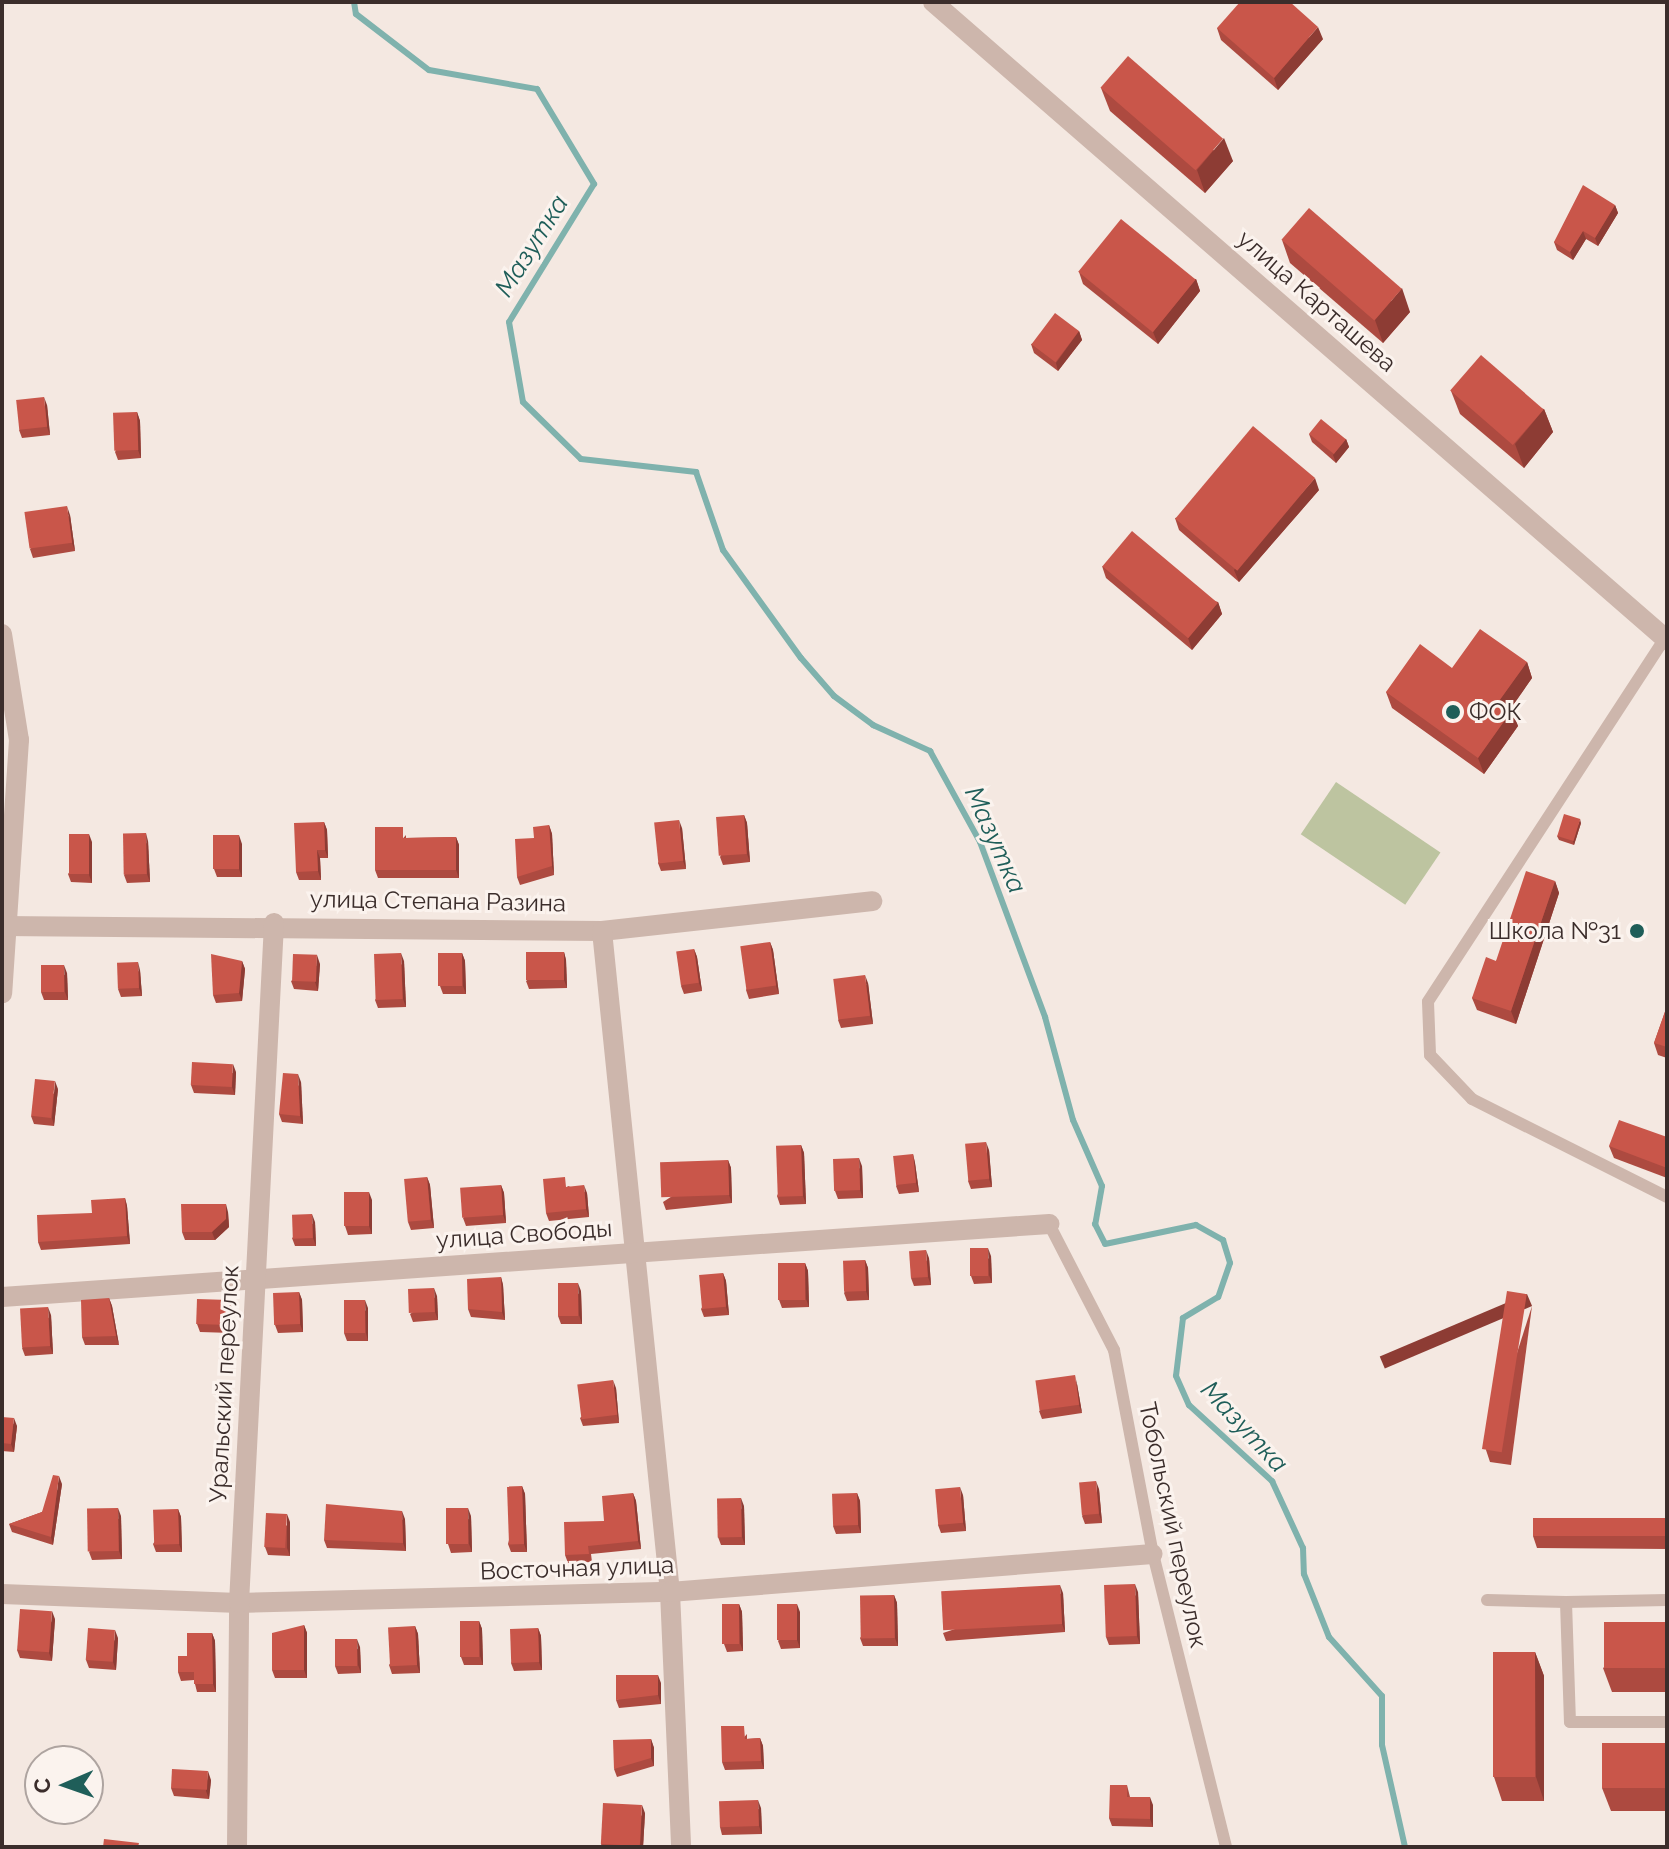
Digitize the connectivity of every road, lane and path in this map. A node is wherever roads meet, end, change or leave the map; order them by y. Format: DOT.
graph roads {
  1 [pos="933,2"];
  2 [pos="2,634"];
  3 [pos="1666,639"];
  4 [pos="872,901"];
  5 [pos="274,923"];
  6 [pos="6,925"];
  7 [pos="602,931"];
  8 [pos="2,993"];
  9 [pos="1667,1197"];
  10 [pos="1049,1224"];
  11 [pos="637,1252"];
  12 [pos="256,1277"];
  13 [pos="2,1297"];
  14 [pos="1153,1554"];
  15 [pos="670,1592"];
  16 [pos="2,1594"];
  17 [pos="1487,1600"];
  18 [pos="1667,1600"];
  19 [pos="1566,1602"];
  20 [pos="239,1603"];
  21 [pos="1667,1722"];
  22 [pos="237,1847"];
  23 [pos="681,1847"];
  24 [pos="1226,1847"];
  1 -- 3 [label="street, улица Карташева"];
  2 -- 6 [label="street"];
  3 -- 9 [label="lane"];
  4 -- 7 [label="street, улица Степана Разина"];
  5 -- 6 [label="street, улица Степана Разина"];
  5 -- 7 [label="street, улица Степана Разина"];
  5 -- 12 [label="street, Уральский переулок"];
  6 -- 8 [label="street"];
  7 -- 11 [label="street"];
  10 -- 11 [label="street, улица Свободы"];
  10 -- 14 [label="lane, Тобольский переулок"];
  11 -- 12 [label="street, улица Свободы"];
  11 -- 15 [label="street"];
  12 -- 13 [label="street, улица Свободы"];
  12 -- 20 [label="street, Уральский переулок"];
  14 -- 15 [label="street, Восточная улица"];
  14 -- 24 [label="lane, Тобольский переулок"];
  15 -- 20 [label="street, Восточная улица"];
  15 -- 23 [label="street"];
  16 -- 20 [label="street, Восточная улица"];
  17 -- 19 [label="lane"];
  18 -- 19 [label="lane"];
  19 -- 21 [label="lane"];
  20 -- 22 [label="street, Уральский переулок"];
}
